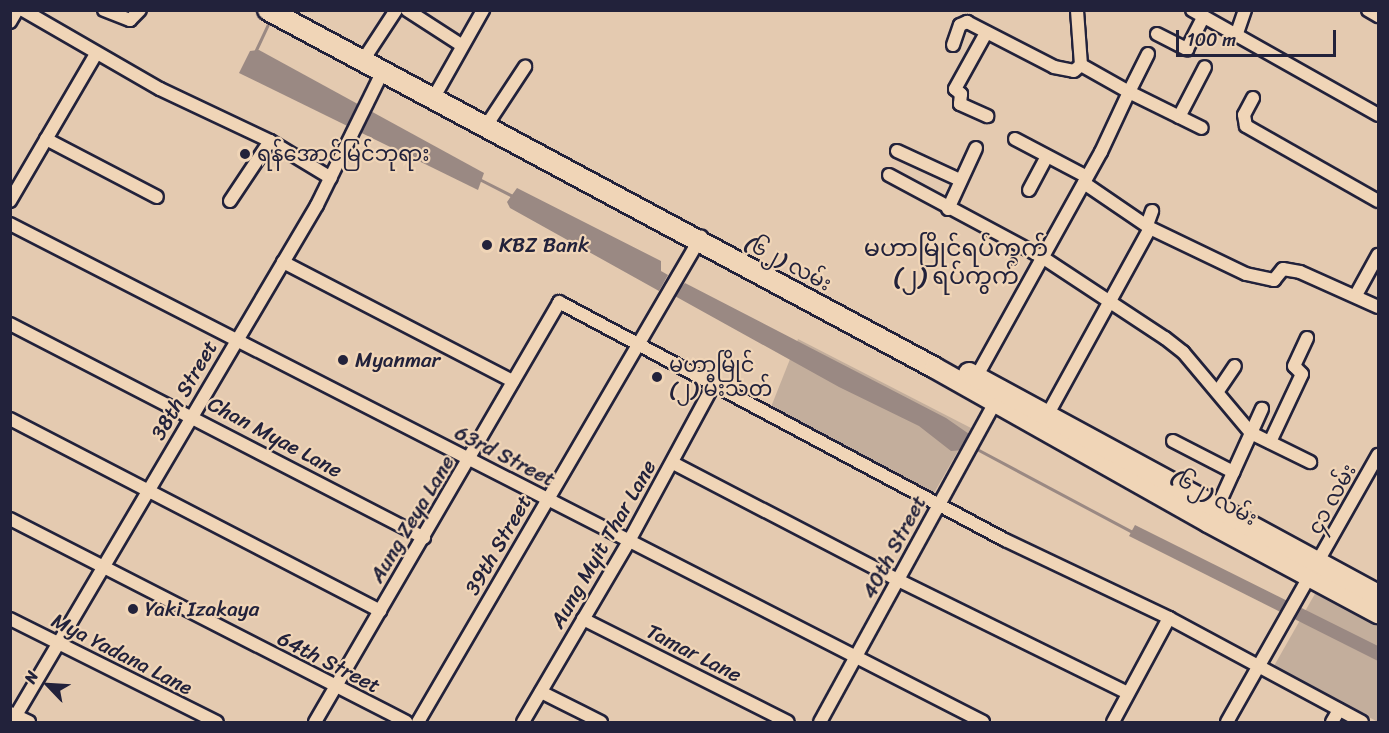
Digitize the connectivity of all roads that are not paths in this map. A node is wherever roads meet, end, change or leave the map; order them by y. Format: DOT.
graph roads {
  1 [pos="17,10"];
  2 [pos="23,10"];
  3 [pos="104,10"];
  4 [pos="140,10"];
  5 [pos="396,10"];
  6 [pos="407,10"];
  7 [pos="483,10"];
  8 [pos="1077,10"];
  9 [pos="1192,10"];
  10 [pos="1245,10"];
  11 [pos="1368,10"];
  12 [pos="275,12"];
  13 [pos="1378,16"];
  14 [pos="1203,17"];
  15 [pos="10,22"];
  16 [pos="986,33"];
  17 [pos="1157,34"];
  18 [pos="1236,36"];
  19 [pos="461,45"];
  20 [pos="953,45"];
  21 [pos="96,54"];
  22 [pos="1148,54"];
  23 [pos="365,57"];
  24 [pos="1081,66"];
  25 [pos="525,67"];
  26 [pos="1205,67"];
  27 [pos="382,73"];
  28 [pos="438,90"];
  29 [pos="1129,92"];
  30 [pos="1253,98"];
  31 [pos="1378,115"];
  32 [pos="987,116"];
  33 [pos="1179,117"];
  34 [pos="490,120"];
  35 [pos="1202,128"];
  36 [pos="46,139"];
  37 [pos="1015,139"];
  38 [pos="270,141"];
  39 [pos="976,148"];
  40 [pos="897,151"];
  41 [pos="1047,156"];
  42 [pos="889,175"];
  43 [pos="331,178"];
  44 [pos="960,180"];
  45 [pos="1086,180"];
  46 [pos="1029,190"];
  47 [pos="157,197"];
  48 [pos="10,201"];
  49 [pos="230,201"];
  50 [pos="1378,201"];
  51 [pos="948,209"];
  52 [pos="1152,211"];
  53 [pos="10,224"];
  54 [pos="1149,227"];
  55 [pos="701,238"];
  56 [pos="1378,255"];
  57 [pos="1042,257"];
  58 [pos="283,262"];
  59 [pos="1356,295"];
  60 [pos="1109,301"];
  61 [pos="1378,307"];
  62 [pos="10,324"];
  63 [pos="1306,338"];
  64 [pos="235,339"];
  65 [pos="638,344"];
  66 [pos="1235,366"];
  67 [pos="513,381"];
  68 [pos="974,382"];
  69 [pos="714,384"];
  70 [pos="1218,391"];
  71 [pos="998,396"];
  72 [pos="1262,409"];
  73 [pos="191,414"];
  74 [pos="10,419"];
  75 [pos="1044,421"];
  76 [pos="1251,434"];
  77 [pos="1173,441"];
  78 [pos="1270,442"];
  79 [pos="1378,455"];
  80 [pos="470,460"];
  81 [pos="1310,462"];
  82 [pos="673,463"];
  83 [pos="1233,472"];
  84 [pos="148,491"];
  85 [pos="547,498"];
  86 [pos="939,504"];
  87 [pos="1217,508"];
  88 [pos="10,519"];
  89 [pos="424,538"];
  90 [pos="630,541"];
  91 [pos="104,567"];
  92 [pos="1315,569"];
  93 [pos="898,580"];
  94 [pos="1378,595"];
  95 [pos="380,611"];
  96 [pos="1378,613"];
  97 [pos="1169,618"];
  98 [pos="10,619"];
  99 [pos="583,619"];
  100 [pos="60,644"];
  101 [pos="856,657"];
  102 [pos="1259,667"];
  103 [pos="335,688"];
  104 [pos="541,692"];
  105 [pos="1128,693"];
  106 [pos="1339,710"];
  107 [pos="13,717"];
  108 [pos="29,723"];
  109 [pos="217,723"];
  110 [pos="315,723"];
  111 [pos="406,723"];
  112 [pos="418,723"];
  113 [pos="523,723"];
  114 [pos="601,723"];
  115 [pos="788,723"];
  116 [pos="820,723"];
  117 [pos="983,723"];
  118 [pos="1113,723"];
  119 [pos="1227,723"];
  120 [pos="1332,723"];
  121 [pos="1362,723"];
  1 -- 15 [label="street"];
  2 -- 21 [label="street"];
  3 -- 4 [label="street"];
  5 -- 23 [label="street"];
  6 -- 19 [label="street"];
  7 -- 19 [label="street"];
  8 -- 24 [label="street"];
  9 -- 14 [label="street"];
  10 -- 18 [label="street"];
  11 -- 13 [label="street"];
  12 -- 23 [label="main road, (၆၂) လမ်း"];
  14 -- 17 [label="street"];
  14 -- 18 [label="street"];
  16 -- 20 [label="street"];
  16 -- 24 [label="street"];
  16 -- 32 [label="street"];
  18 -- 31 [label="street"];
  19 -- 28 [label="street"];
  21 -- 36 [label="street"];
  21 -- 38 [label="street"];
  22 -- 29 [label="street"];
  23 -- 27 [label="main road, (၆၂) လမ်း"];
  23 -- 28 [label="main road, (၆၂) လမ်း"];
  24 -- 29 [label="street"];
  25 -- 34 [label="street"];
  26 -- 33 [label="street"];
  27 -- 43 [label="street, 38th Street"];
  27 -- 55 [label="main road, (၆၂) လမ်း"];
  28 -- 34 [label="main road, (၆၂) လမ်း"];
  29 -- 33 [label="street"];
  29 -- 45 [label="street"];
  30 -- 50 [label="street"];
  33 -- 35 [label="street"];
  34 -- 55 [label="main road, (၆၂) လမ်း"];
  36 -- 47 [label="street"];
  36 -- 48 [label="street"];
  37 -- 41 [label="street"];
  38 -- 43 [label="street"];
  38 -- 49 [label="street"];
  39 -- 44 [label="street"];
  40 -- 44 [label="street"];
  41 -- 45 [label="street"];
  41 -- 46 [label="street"];
  42 -- 51 [label="street"];
  43 -- 58 [label="street, 38th Street"];
  44 -- 51 [label="street"];
  45 -- 54 [label="street"];
  45 -- 57 [label="street"];
  51 -- 57 [label="street"];
  52 -- 54 [label="street"];
  53 -- 64 [label="street, 63rd Street"];
  54 -- 59 [label="street"];
  54 -- 60 [label="street"];
  55 -- 65 [label="street, 39th Street"];
  55 -- 68 [label="main road, (၆၂) လမ်း"];
  56 -- 59 [label="street"];
  57 -- 60 [label="street"];
  57 -- 68 [label="street"];
  58 -- 64 [label="street, 38th Street"];
  58 -- 67 [label="street"];
  59 -- 61 [label="street"];
  60 -- 70 [label="street"];
  60 -- 75 [label="street"];
  62 -- 73 [label="street, Chan Myae Lane"];
  63 -- 78 [label="street"];
  64 -- 73 [label="street, 38th Street"];
  64 -- 80 [label="street, 63rd Street"];
  65 -- 67 [label="street, Aung Zeya Lane"];
  65 -- 69 [label="street"];
  65 -- 85 [label="street, 39th Street"];
  66 -- 70 [label="street"];
  67 -- 80 [label="street, Aung Zeya Lane"];
  68 -- 71 [label="main road, (၆၂) လမ်း"];
  69 -- 82 [label="street, Aung Myit Thar Lane"];
  69 -- 86 [label="street"];
  70 -- 76 [label="street"];
  71 -- 75 [label="main road, (၆၂) လမ်း"];
  71 -- 86 [label="street, 40th Street"];
  72 -- 76 [label="street"];
  73 -- 84 [label="street, 38th Street"];
  73 -- 89 [label="street, Chan Myae Lane"];
  74 -- 84 [label="street"];
  75 -- 87 [label="main road, (၆၂) လမ်း"];
  75 -- 92 [label="main road, (၆၂) လမ်း"];
  76 -- 78 [label="street"];
  76 -- 83 [label="street"];
  77 -- 83 [label="street"];
  78 -- 81 [label="street"];
  79 -- 92 [label="street, ၄၁ လမ်း"];
  80 -- 85 [label="street, 63rd Street"];
  80 -- 89 [label="street, Aung Zeya Lane"];
  82 -- 90 [label="street, Aung Myit Thar Lane"];
  82 -- 93 [label="street"];
  83 -- 87 [label="street"];
  84 -- 91 [label="street, 38th Street"];
  84 -- 95 [label="street"];
  85 -- 90 [label="street, 63rd Street"];
  85 -- 112 [label="street, 39th Street"];
  86 -- 93 [label="street, 40th Street"];
  86 -- 97 [label="street"];
  87 -- 92 [label="main road, (၆၂) လမ်း"];
  88 -- 91 [label="street, 64th Street"];
  89 -- 95 [label="street, Aung Zeya Lane"];
  90 -- 99 [label="street, Aung Myit Thar Lane"];
  90 -- 101 [label="street, 63rd Street"];
  91 -- 100 [label="street, 38th Street"];
  91 -- 103 [label="street, 64th Street"];
  92 -- 94 [label="main road, (၆၂) လမ်း"];
  92 -- 96 [label="main road, (၆၂) လမ်း"];
  92 -- 102 [label="street, ၄၁ လမ်း"];
  93 -- 101 [label="street, 40th Street"];
  93 -- 105 [label="street"];
  95 -- 103 [label="street, Aung Zeya Lane"];
  97 -- 102 [label="street"];
  97 -- 105 [label="street"];
  98 -- 100 [label="street, Mya Yadana Lane"];
  99 -- 104 [label="street, Aung Myit Thar Lane"];
  99 -- 115 [label="street, Tamar Lane"];
  100 -- 107 [label="street, 38th Street"];
  100 -- 109 [label="street, Mya Yadana Lane"];
  101 -- 116 [label="street, 40th Street"];
  101 -- 117 [label="street, 63rd Street"];
  102 -- 106 [label="street"];
  102 -- 119 [label="street, ၄၁ လမ်း"];
  103 -- 110 [label="street, Aung Zeya Lane"];
  103 -- 111 [label="street, 64th Street"];
  104 -- 113 [label="street, Aung Myit Thar Lane"];
  104 -- 114 [label="street"];
  105 -- 118 [label="street"];
  106 -- 120 [label="street"];
  106 -- 121 [label="street"];
  107 -- 108 [label="street"];
}
